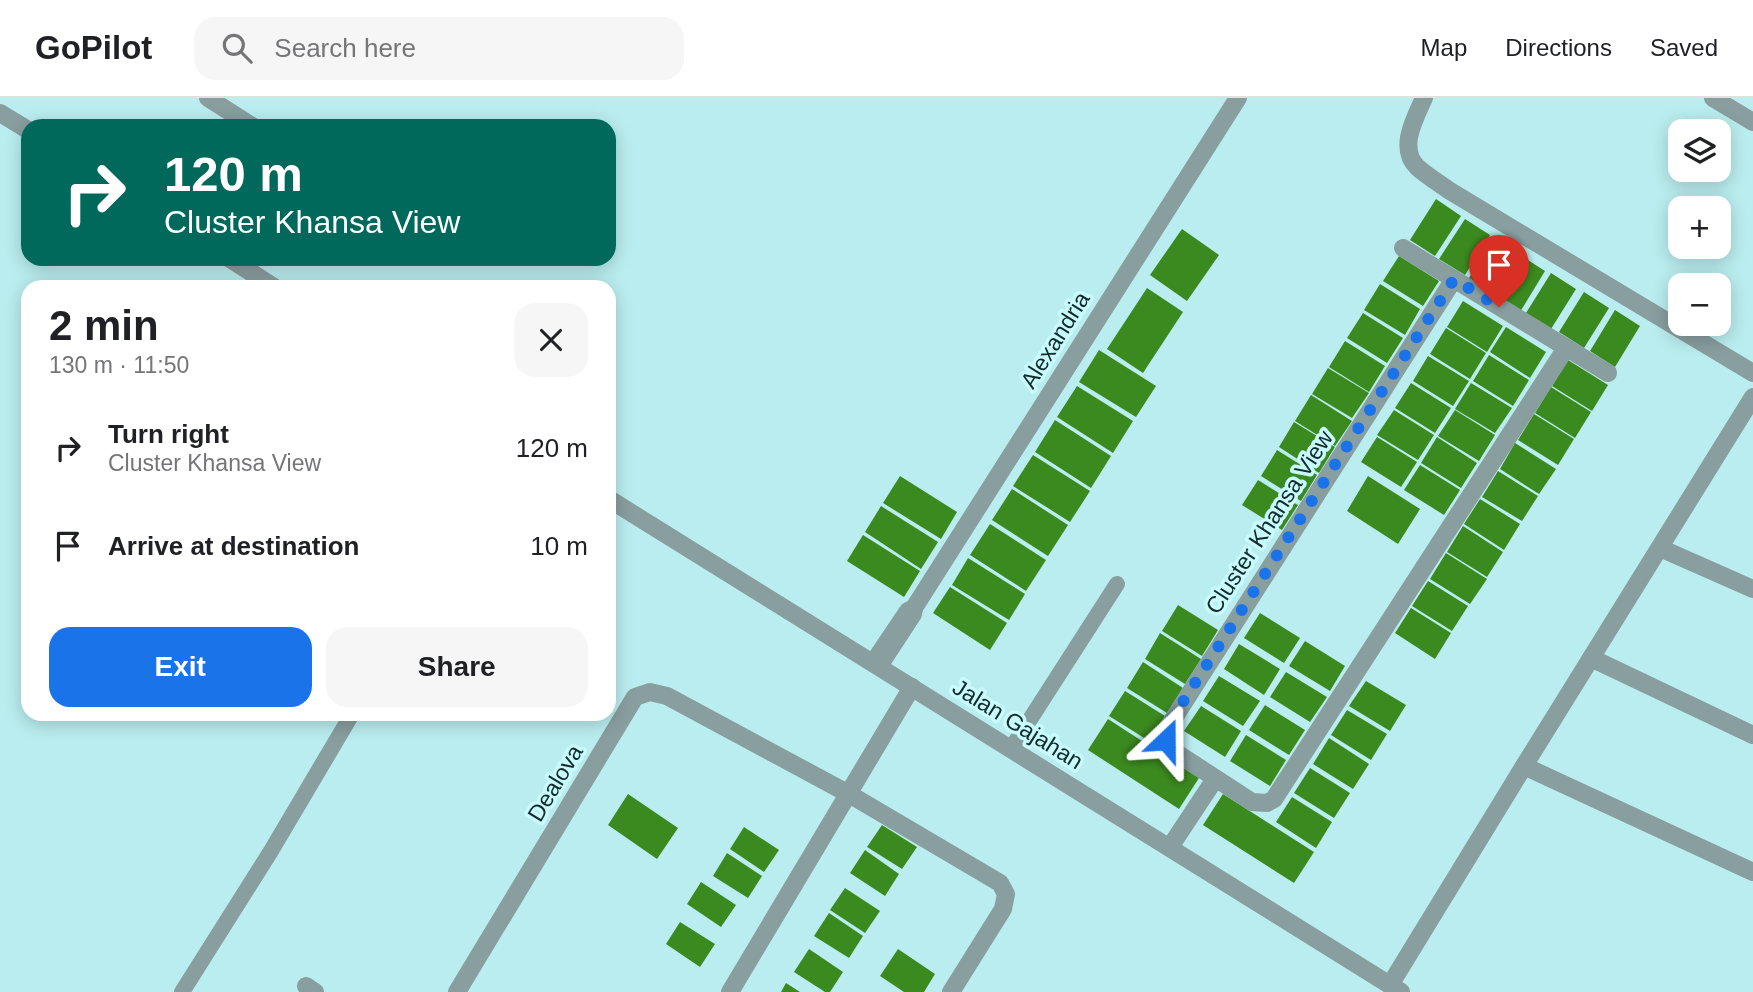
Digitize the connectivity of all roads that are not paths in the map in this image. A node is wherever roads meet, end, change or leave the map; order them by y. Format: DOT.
graph roads {
  1 [pos="208,98"];
  2 [pos="1238,98"];
  3 [pos="1424,98"];
  4 [pos="1713,98"];
  5 [pos="0,113"];
  6 [pos="241,119"];
  7 [pos="1753,122"];
  8 [pos="21,126"];
  9 [pos="1403,248"];
  10 [pos="241,266"];
  11 [pos="1454,279"];
  12 [pos="263,280"];
  13 [pos="1566,348"];
  14 [pos="1608,373"];
  15 [pos="1753,373"];
  16 [pos="1753,397"];
  17 [pos="616,503"];
  18 [pos="1660,548"];
  19 [pos="1116,584"];
  20 [pos="1753,589"];
  21 [pos="1591,658"];
  22 [pos="876,664"];
  23 [pos="912,687"];
  24 [pos="348,721"];
  25 [pos="1753,735"];
  26 [pos="1010,749"];
  27 [pos="1524,765"];
  28 [pos="1215,779"];
  29 [pos="849,794"];
  30 [pos="1170,847"];
  31 [pos="1753,872"];
  32 [pos="1396,989"];
  33 [pos="183,992"];
  34 [pos="457,992"];
  35 [pos="730,992"];
  36 [pos="951,992"];
  1 -- 6 [label="street"];
  2 -- 22 [label="street, Alexandria"];
  3 -- 15 [label="street"];
  4 -- 7 [label="street"];
  5 -- 8 [label="street"];
  9 -- 11 [label="street"];
  10 -- 12 [label="street"];
  11 -- 13 [label="street"];
  11 -- 28 [label="street, Cluster Khansa View"];
  13 -- 14 [label="street"];
  13 -- 28 [label="street, Cluster Khansa View"];
  16 -- 18 [label="street"];
  17 -- 22 [label="street, Jalan Gajahan"];
  18 -- 20 [label="street"];
  18 -- 21 [label="street"];
  19 -- 26 [label="lane"];
  21 -- 25 [label="street"];
  21 -- 27 [label="street"];
  22 -- 23 [label="street, Jalan Gajahan"];
  23 -- 26 [label="street, Jalan Gajahan"];
  23 -- 29 [label="street"];
  24 -- 33 [label="lane"];
  26 -- 30 [label="street, Jalan Gajahan"];
  27 -- 31 [label="street"];
  27 -- 32 [label="street"];
  28 -- 30 [label="street"];
  29 -- 34 [label="street, Dealova"];
  29 -- 35 [label="street"];
  29 -- 36 [label="street, Dealova"];
  30 -- 32 [label="street, Jalan Gajahan"];
}
